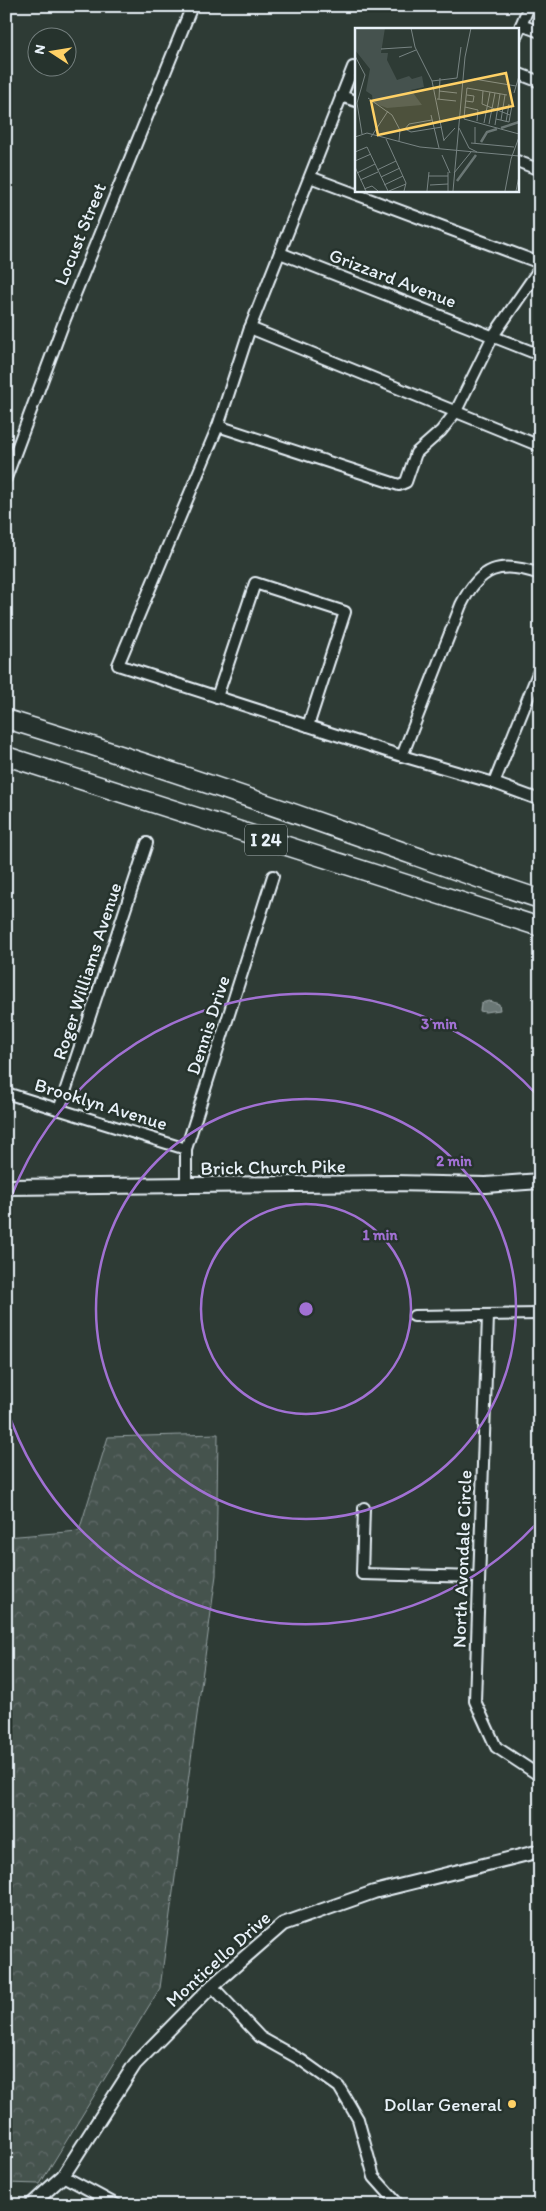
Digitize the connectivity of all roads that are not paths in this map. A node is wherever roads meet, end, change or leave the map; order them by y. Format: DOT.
graph roads {
  1 [pos="192,6"];
  2 [pos="529,6"];
  3 [pos="522,25"];
  4 [pos="540,32"];
  5 [pos="518,33"];
  6 [pos="353,66"];
  7 [pos="518,74"];
  8 [pos="540,82"];
  9 [pos="342,96"];
  10 [pos="355,101"];
  11 [pos="518,161"];
  12 [pos="540,170"];
  13 [pos="310,177"];
  14 [pos="280,253"];
  15 [pos="540,263"];
  16 [pos="540,268"];
  17 [pos="250,328"];
  18 [pos="493,336"];
  19 [pos="540,355"];
  20 [pos="455,412"];
  21 [pos="218,426"];
  22 [pos="540,446"];
  23 [pos="6,478"];
  24 [pos="540,574"];
  25 [pos="540,668"];
  26 [pos="217,697"];
  27 [pos="6,718"];
  28 [pos="308,726"];
  29 [pos="6,756"];
  30 [pos="402,756"];
  31 [pos="494,783"];
  32 [pos="540,800"];
  33 [pos="147,843"];
  34 [pos="273,876"];
  35 [pos="477,879"];
  36 [pos="540,890"];
  37 [pos="540,899"];
  38 [pos="535,926"];
  39 [pos="6,1093"];
  40 [pos="59,1110"];
  41 [pos="186,1149"];
  42 [pos="540,1181"];
  43 [pos="6,1187"];
  44 [pos="186,1187"];
  45 [pos="540,1314"];
  46 [pos="414,1316"];
  47 [pos="488,1316"];
  48 [pos="364,1508"];
  49 [pos="478,1577"];
  50 [pos="540,1776"];
  51 [pos="540,1851"];
  52 [pos="212,1986"];
  53 [pos="63,2176"];
  54 [pos="31,2205"];
  55 [pos="117,2205"];
  56 [pos="399,2205"];
  1 -- 23 [label="street, Locust Street"];
  2 -- 3 [label="street"];
  3 -- 4 [label="street"];
  3 -- 5 [label="street"];
  6 -- 9 [label="street"];
  7 -- 8 [label="street"];
  9 -- 10 [label="street"];
  9 -- 13 [label="street"];
  11 -- 12 [label="street"];
  13 -- 14 [label="street"];
  13 -- 15 [label="street"];
  14 -- 17 [label="street"];
  14 -- 18 [label="street, Grizzard Avenue"];
  16 -- 18 [label="street"];
  17 -- 20 [label="street"];
  17 -- 21 [label="street"];
  18 -- 19 [label="street, Grizzard Avenue"];
  18 -- 20 [label="street"];
  20 -- 21 [label="street"];
  20 -- 22 [label="street"];
  21 -- 26 [label="street"];
  24 -- 30 [label="street"];
  25 -- 31 [label="street"];
  26 -- 28 [label="street"];
  26 -- 28 [label="street"];
  27 -- 35 [label="highway, I 24"];
  28 -- 30 [label="street"];
  29 -- 38 [label="highway, I 24"];
  30 -- 31 [label="street"];
  31 -- 32 [label="street"];
  33 -- 40 [label="street, Roger Williams Avenue"];
  34 -- 41 [label="street, Dennis Drive"];
  35 -- 36 [label="highway"];
  35 -- 37 [label="highway, I 24"];
  39 -- 40 [label="street, Brooklyn Avenue"];
  40 -- 41 [label="street, Brooklyn Avenue"];
  41 -- 44 [label="street, Dennis Drive"];
  42 -- 44 [label="main road, Brick Church Pike"];
  43 -- 44 [label="main road, Brick Church Pike"];
  45 -- 47 [label="street"];
  46 -- 47 [label="street"];
  47 -- 49 [label="street, North Avondale Circle"];
  48 -- 49 [label="street"];
  49 -- 50 [label="street, North Avondale Circle"];
  51 -- 52 [label="street, Monticello Drive"];
  52 -- 53 [label="street, Monticello Drive"];
  52 -- 56 [label="street"];
  53 -- 54 [label="street, Monticello Drive"];
  53 -- 55 [label="street"];
}
